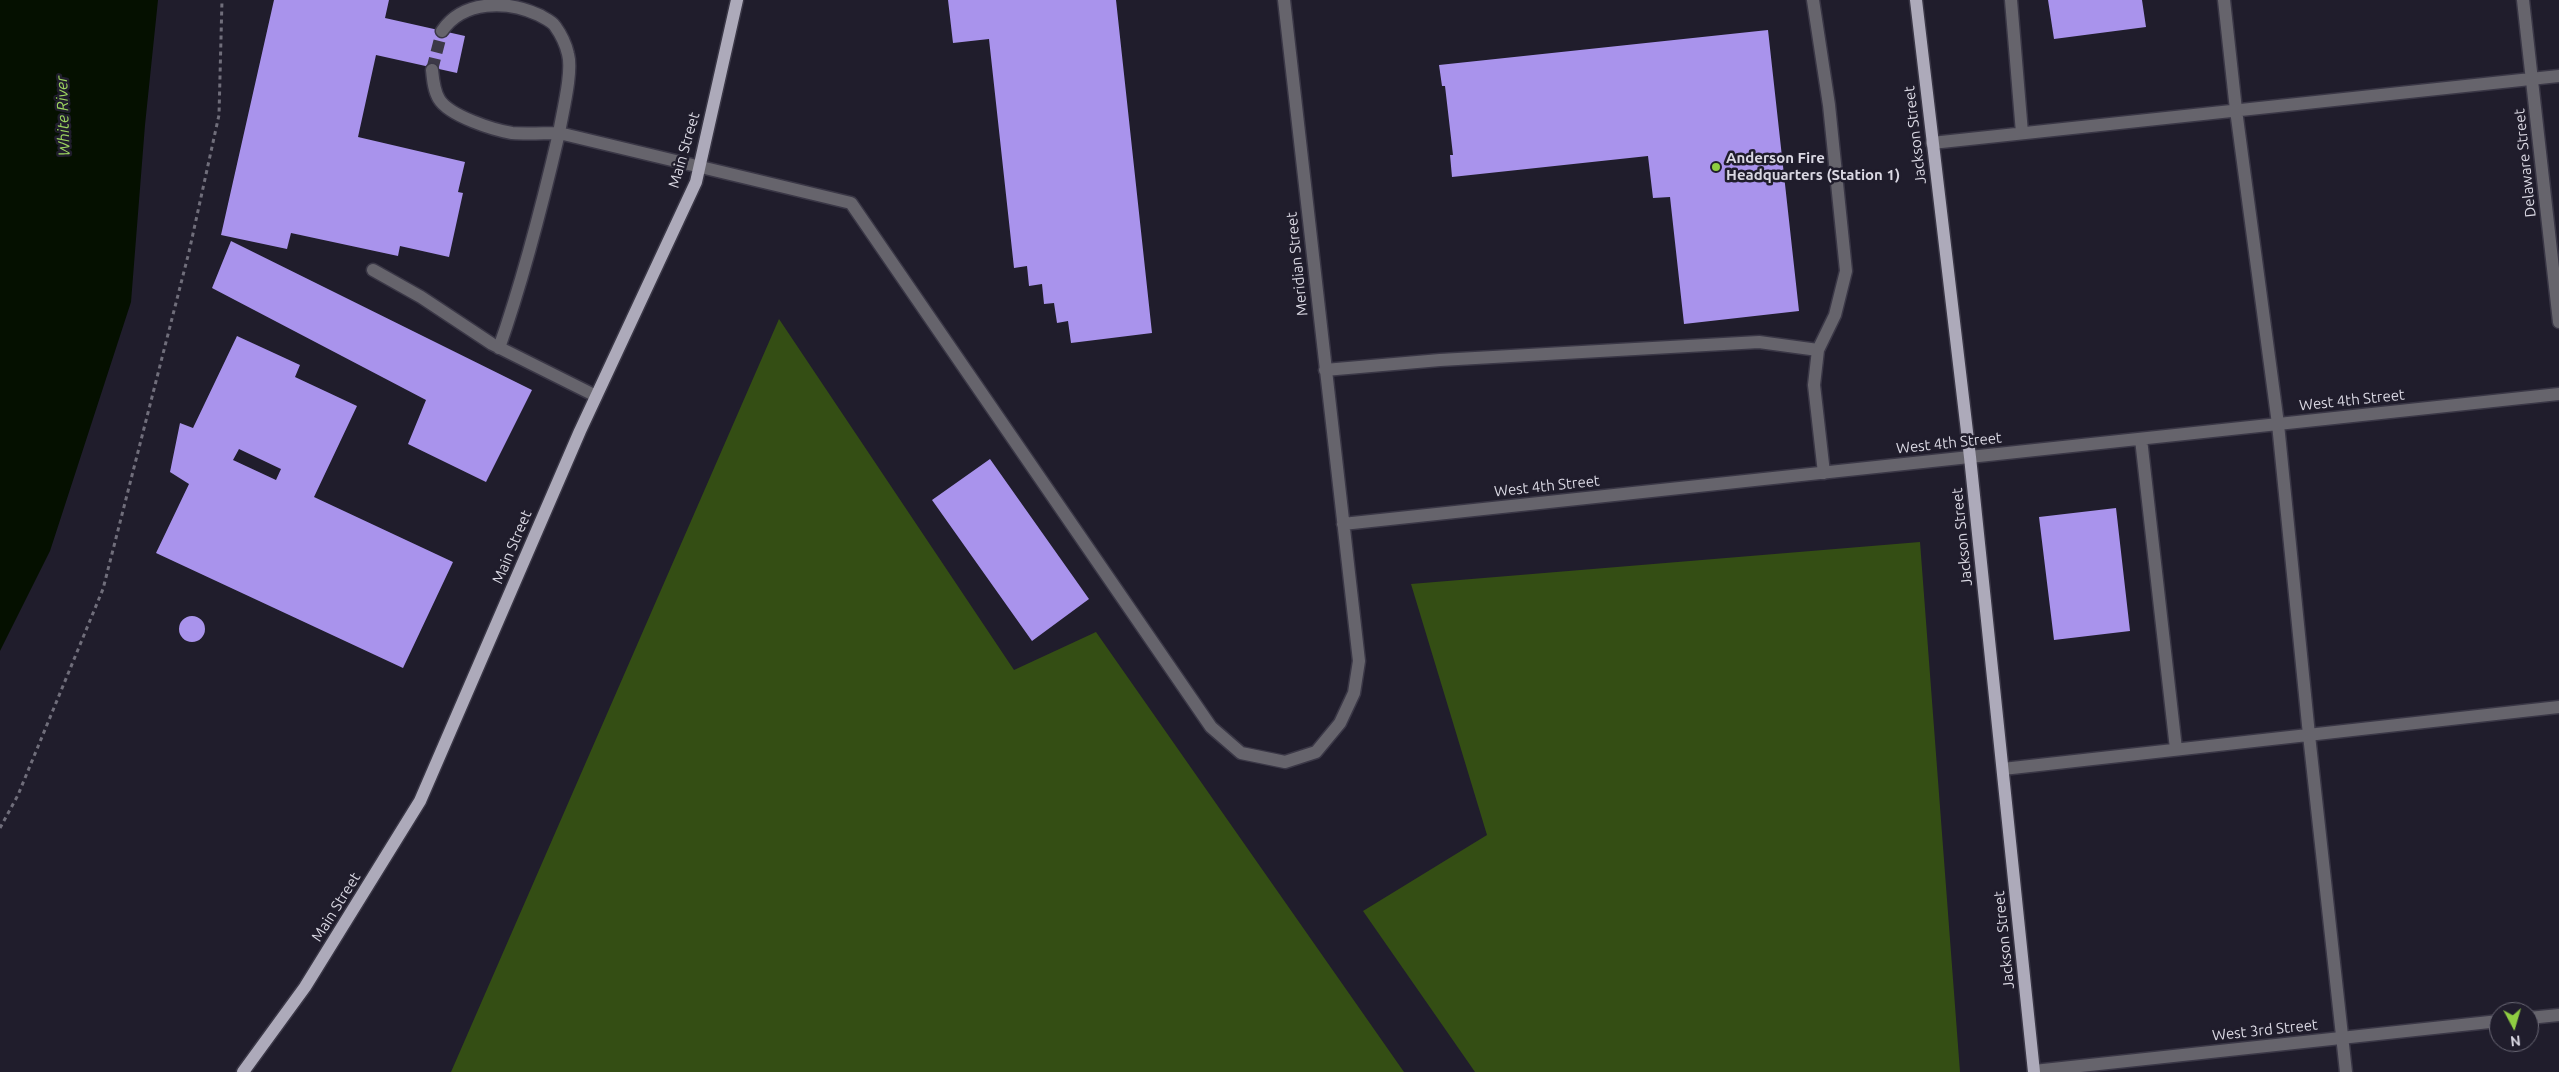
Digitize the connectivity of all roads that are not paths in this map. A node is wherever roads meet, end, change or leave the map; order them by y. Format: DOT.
graph roads {
  1 [pos="737,0"];
  2 [pos="1284,0"];
  3 [pos="1813,0"];
  4 [pos="1916,0"];
  5 [pos="2011,0"];
  6 [pos="2224,0"];
  7 [pos="2523,0"];
  8 [pos="442,31"];
  9 [pos="432,70"];
  10 [pos="2559,76"];
  11 [pos="2532,79"];
  12 [pos="2236,110"];
  13 [pos="559,133"];
  14 [pos="2022,133"];
  15 [pos="1932,143"];
  16 [pos="699,167"];
  17 [pos="373,270"];
  18 [pos="2559,322"];
  19 [pos="499,348"];
  20 [pos="1818,350"];
  21 [pos="1325,370"];
  22 [pos="2559,394"];
  23 [pos="596,396"];
  24 [pos="2278,424"];
  25 [pos="2141,439"];
  26 [pos="1970,457"];
  27 [pos="1824,473"];
  28 [pos="1343,524"];
  29 [pos="2559,707"];
  30 [pos="2309,735"];
  31 [pos="2176,749"];
  32 [pos="2003,769"];
  33 [pos="2559,1015"];
  34 [pos="2539,1017"];
  35 [pos="2489,1023"];
  36 [pos="2343,1038"];
  37 [pos="243,1072"];
  38 [pos="2034,1072"];
  39 [pos="2346,1072"];
  1 -- 16 [label="main road, Main Street"];
  2 -- 21 [label="street, Meridian Street"];
  3 -- 20 [label="street"];
  4 -- 15 [label="main road, Jackson Street"];
  5 -- 14 [label="street"];
  6 -- 12 [label="street"];
  7 -- 11 [label="street, Delaware Street"];
  8 -- 13 [label="street"];
  9 -- 13 [label="street, Meridian Street"];
  10 -- 11 [label="street"];
  11 -- 12 [label="street"];
  11 -- 18 [label="street, Delaware Street"];
  12 -- 14 [label="street"];
  12 -- 24 [label="street"];
  13 -- 16 [label="street, Meridian Street"];
  13 -- 19 [label="street"];
  14 -- 15 [label="street"];
  15 -- 26 [label="main road, Jackson Street"];
  16 -- 23 [label="main road, Main Street"];
  16 -- 28 [label="street, Meridian Street"];
  17 -- 19 [label="street"];
  19 -- 23 [label="street"];
  20 -- 21 [label="street"];
  20 -- 27 [label="street"];
  21 -- 28 [label="street, Meridian Street"];
  22 -- 24 [label="street, West 4th Street"];
  23 -- 37 [label="main road, Main Street"];
  24 -- 25 [label="street, West 4th Street"];
  24 -- 30 [label="street"];
  25 -- 26 [label="street, West 4th Street"];
  25 -- 31 [label="street"];
  26 -- 27 [label="street, West 4th Street"];
  26 -- 32 [label="main road, Jackson Street"];
  27 -- 28 [label="street, West 4th Street"];
  29 -- 30 [label="street"];
  30 -- 31 [label="street"];
  30 -- 36 [label="street"];
  31 -- 32 [label="street"];
  32 -- 38 [label="main road, Jackson Street"];
  33 -- 34 [label="street"];
  35 -- 36 [label="street, West 3rd Street"];
  36 -- 38 [label="street, West 3rd Street"];
  36 -- 39 [label="street"];
}
